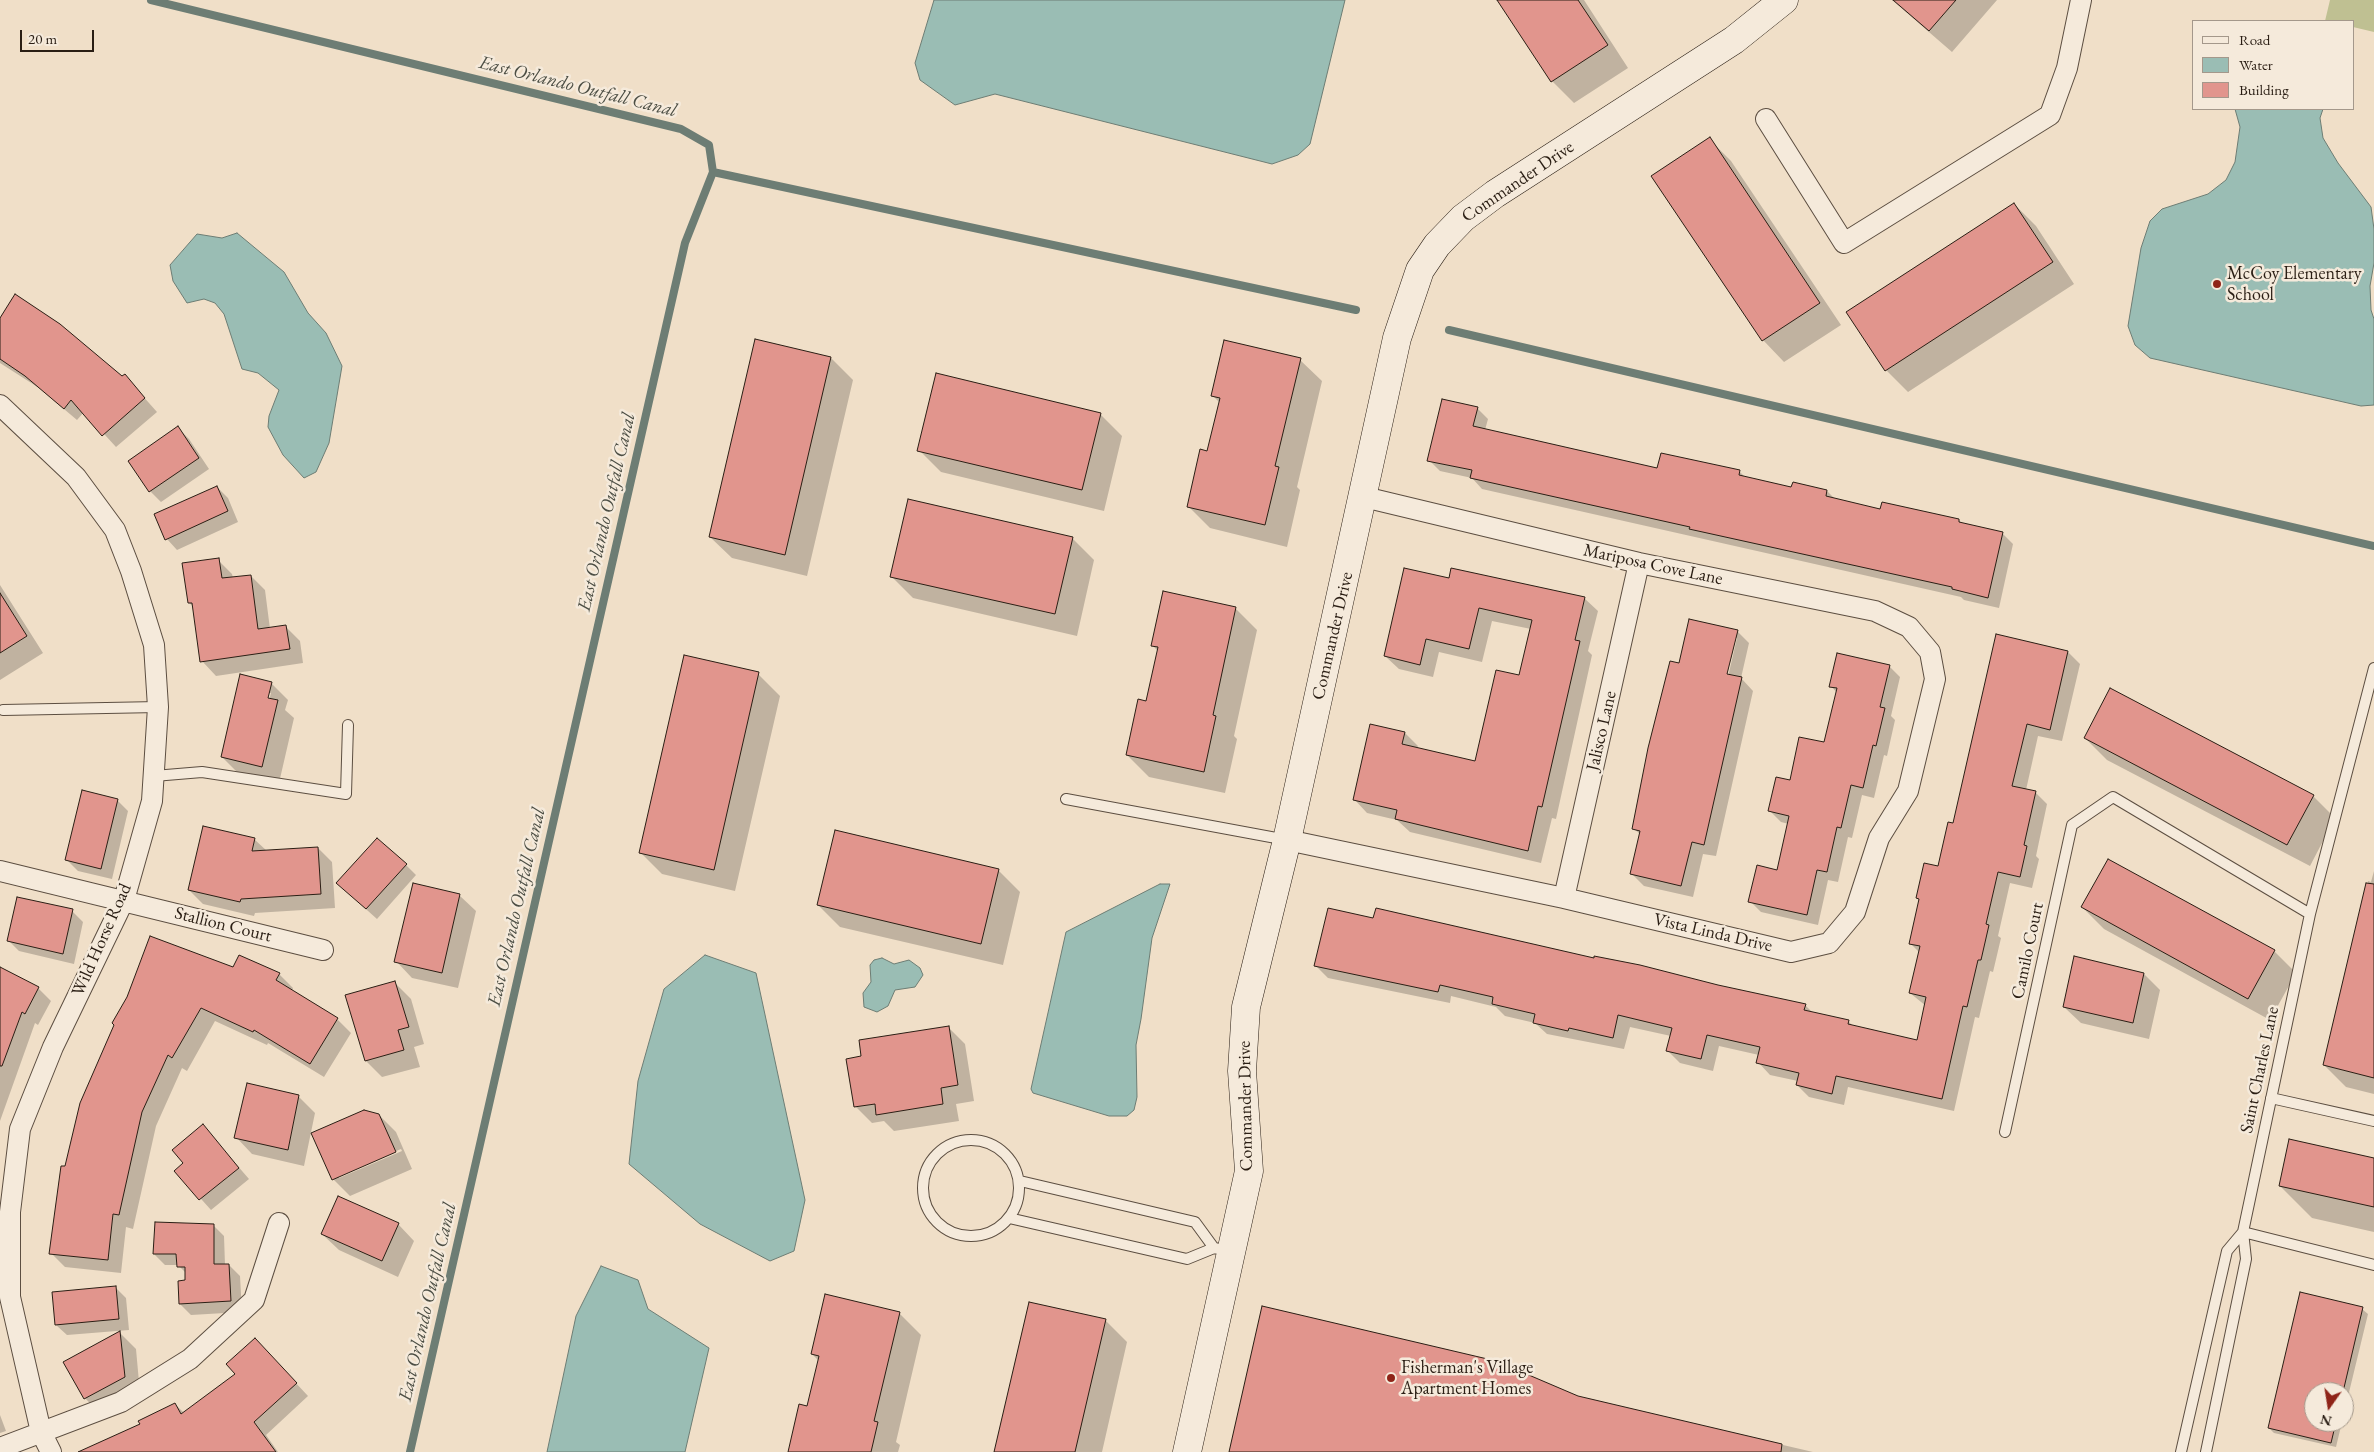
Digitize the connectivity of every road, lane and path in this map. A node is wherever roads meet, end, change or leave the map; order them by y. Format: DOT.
graph roads {
  1 [pos="1784,0"];
  2 [pos="2081,0"];
  3 [pos="1766,120"];
  4 [pos="0,405"];
  5 [pos="1364,497"];
  6 [pos="1639,563"];
  7 [pos="1930,652"];
  8 [pos="2374,668"];
  9 [pos="158,707"];
  10 [pos="3,710"];
  11 [pos="348,725"];
  12 [pos="154,776"];
  13 [pos="1066,799"];
  14 [pos="1287,840"];
  15 [pos="0,871"];
  16 [pos="1564,898"];
  17 [pos="124,900"];
  18 [pos="2310,914"];
  19 [pos="323,950"];
  20 [pos="2271,1098"];
  21 [pos="2374,1121"];
  22 [pos="2005,1132"];
  23 [pos="1020,1181"];
  24 [pos="1009,1218"];
  25 [pos="279,1223"];
  26 [pos="2243,1232"];
  27 [pos="1223,1250"];
  28 [pos="2374,1265"];
  29 [pos="41,1432"];
  30 [pos="0,1448"];
  31 [pos="51,1452"];
  32 [pos="1187,1452"];
  33 [pos="2181,1452"];
  34 [pos="2206,1452"];
  1 -- 5 [label="street, Commander Drive"];
  2 -- 3 [label="street"];
  4 -- 9 [label="street, Wild Horse Road"];
  5 -- 6 [label="street, Mariposa Cove Lane"];
  5 -- 14 [label="street, Commander Drive"];
  6 -- 7 [label="street, Mariposa Cove Lane"];
  6 -- 16 [label="street, Jalisco Lane"];
  7 -- 16 [label="street, Vista Linda Drive"];
  8 -- 18 [label="lane, Saint Charles Lane"];
  9 -- 10 [label="lane"];
  9 -- 12 [label="street, Wild Horse Road"];
  11 -- 12 [label="lane"];
  12 -- 17 [label="street, Wild Horse Road"];
  13 -- 14 [label="lane"];
  14 -- 16 [label="street, Vista Linda Drive"];
  14 -- 27 [label="street, Commander Drive"];
  15 -- 17 [label="street, Stallion Court"];
  17 -- 19 [label="street, Stallion Court"];
  17 -- 29 [label="street, Wild Horse Road"];
  18 -- 20 [label="lane, Saint Charles Lane"];
  18 -- 22 [label="lane, Camilo Court"];
  20 -- 21 [label="lane"];
  20 -- 26 [label="lane, Saint Charles Lane"];
  23 -- 24 [label="lane"];
  23 -- 24 [label="lane"];
  23 -- 27 [label="lane"];
  24 -- 27 [label="lane"];
  25 -- 29 [label="street"];
  26 -- 28 [label="lane"];
  26 -- 33 [label="lane, Saint Charles Lane"];
  26 -- 34 [label="lane, Saint Charles Lane"];
  27 -- 32 [label="street, Commander Drive"];
  29 -- 30 [label="street"];
  29 -- 31 [label="street, Wild Horse Road"];
}
